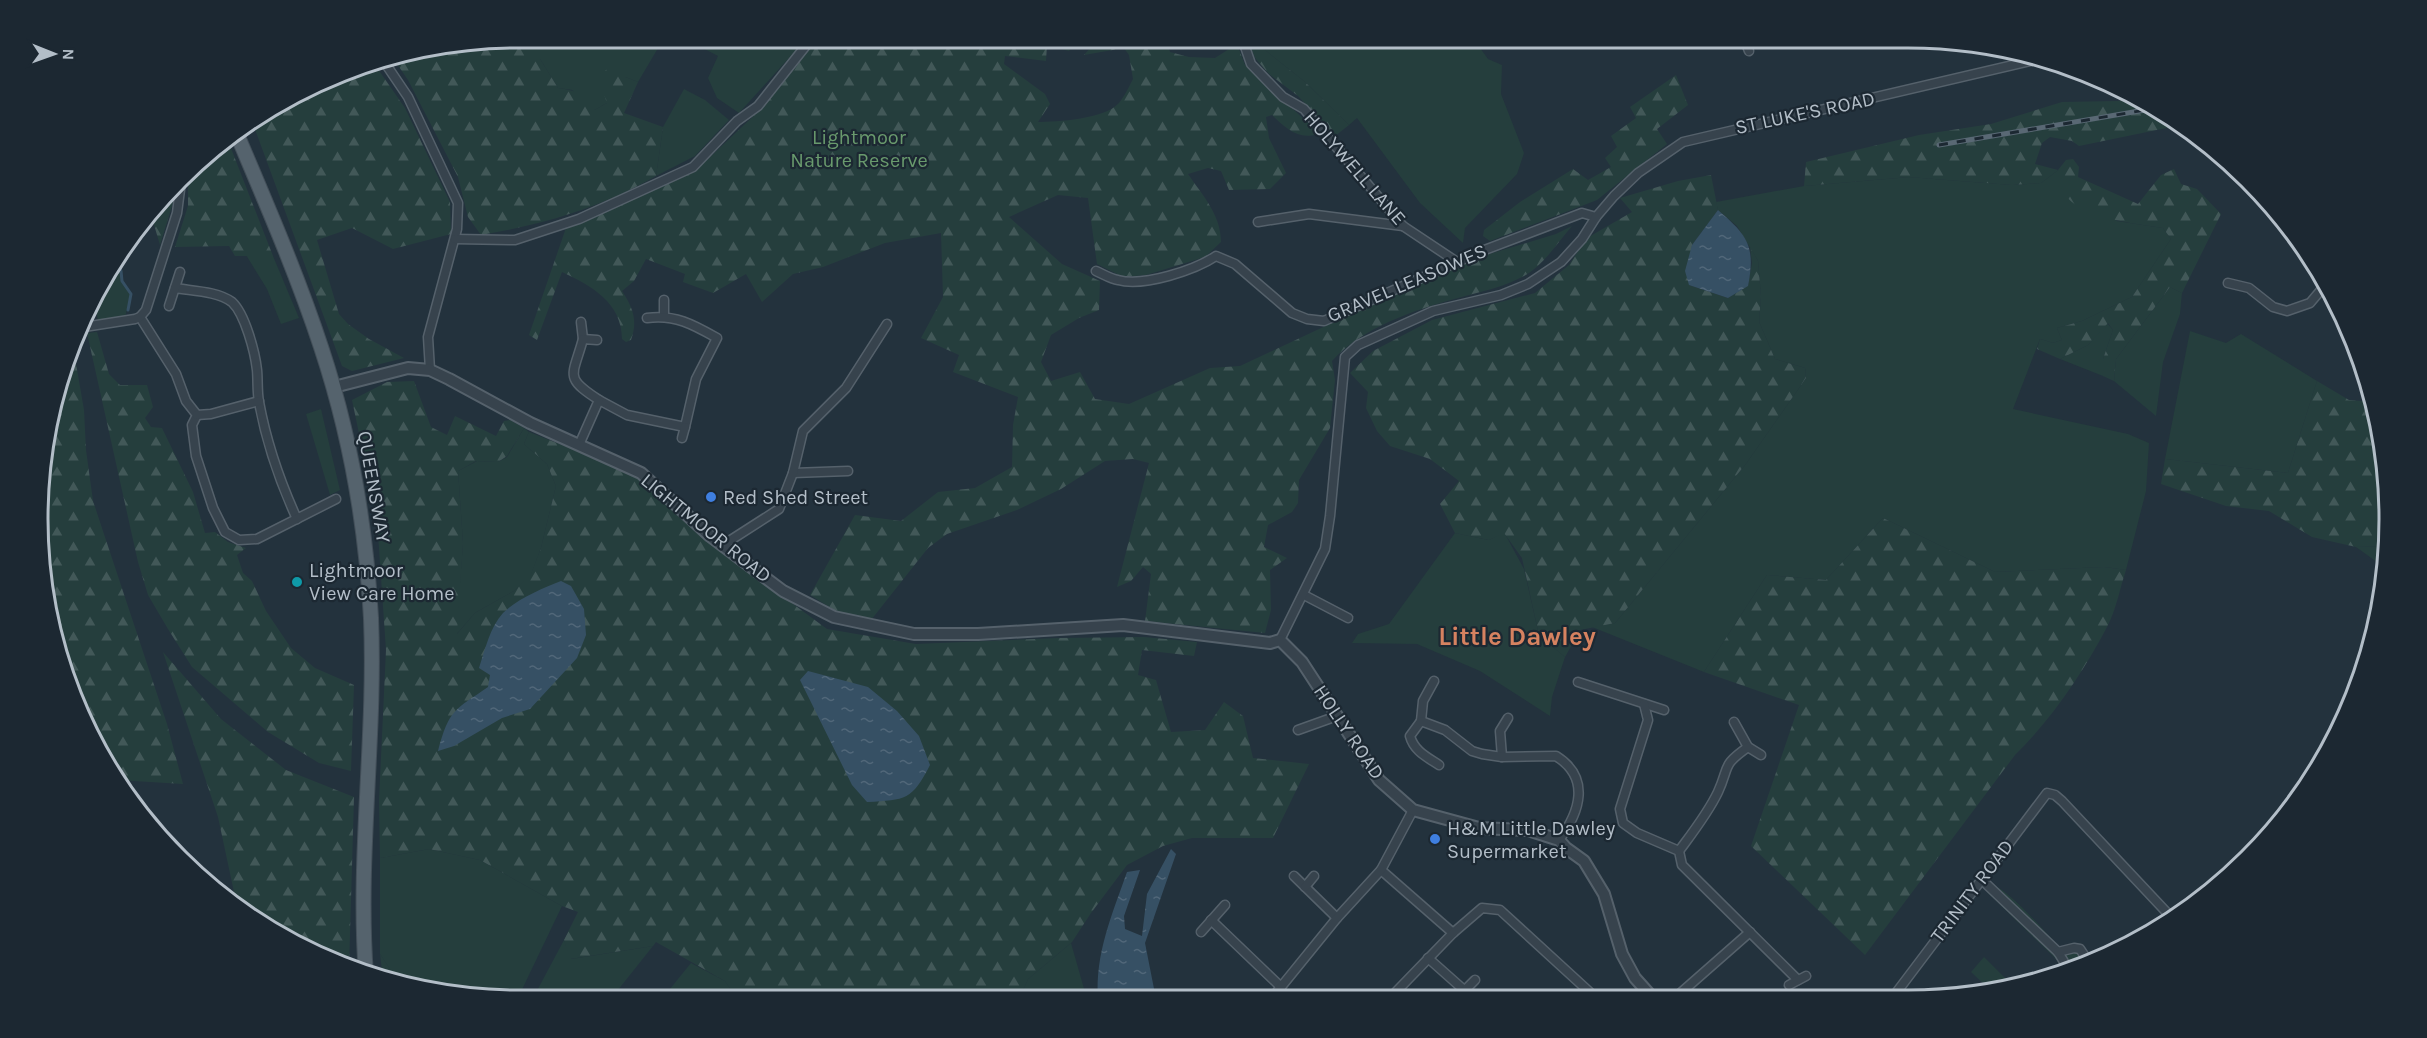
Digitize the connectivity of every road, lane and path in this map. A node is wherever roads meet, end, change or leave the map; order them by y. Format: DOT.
graph roads {
  1 [pos="804,48"];
  2 [pos="1245,48"];
  3 [pos="1748,48"];
  4 [pos="1749,51"];
  5 [pos="2024,63"];
  6 [pos="388,67"];
  7 [pos="239,140"];
  8 [pos="180,193"];
  9 [pos="1596,216"];
  10 [pos="1258,222"];
  11 [pos="1403,226"];
  12 [pos="455,239"];
  13 [pos="1457,262"];
  14 [pos="1096,271"];
  15 [pos="180,272"];
  16 [pos="2228,283"];
  17 [pos="174,288"];
  18 [pos="2320,291"];
  19 [pos="664,300"];
  20 [pos="169,306"];
  21 [pos="663,316"];
  22 [pos="140,317"];
  23 [pos="647,318"];
  24 [pos="581,322"];
  25 [pos="886,324"];
  26 [pos="90,326"];
  27 [pos="583,339"];
  28 [pos="597,340"];
  29 [pos="430,370"];
  30 [pos="334,387"];
  31 [pos="598,400"];
  32 [pos="259,401"];
  33 [pos="196,415"];
  34 [pos="685,427"];
  35 [pos="682,438"];
  36 [pos="579,445"];
  37 [pos="848,471"];
  38 [pos="794,473"];
  39 [pos="336,499"];
  40 [pos="297,519"];
  41 [pos="723,545"];
  42 [pos="1304,595"];
  43 [pos="1348,618"];
  44 [pos="1280,640"];
  45 [pos="1434,681"];
  46 [pos="1578,682"];
  47 [pos="1644,704"];
  48 [pos="1664,710"];
  49 [pos="1337,716"];
  50 [pos="1508,718"];
  51 [pos="1421,721"];
  52 [pos="1734,722"];
  53 [pos="1298,730"];
  54 [pos="1748,747"];
  55 [pos="1761,754"];
  56 [pos="1502,757"];
  57 [pos="1439,765"];
  58 [pos="1413,810"];
  59 [pos="1559,840"];
  60 [pos="1679,851"];
  61 [pos="1381,870"];
  62 [pos="1294,876"];
  63 [pos="1314,876"];
  64 [pos="1981,879"];
  65 [pos="1305,887"];
  66 [pos="1225,905"];
  67 [pos="2167,913"];
  68 [pos="1337,918"];
  69 [pos="1211,920"];
  70 [pos="1201,932"];
  71 [pos="1453,933"];
  72 [pos="1750,933"];
  73 [pos="2058,952"];
  74 [pos="2084,955"];
  75 [pos="1428,958"];
  76 [pos="2065,963"];
  77 [pos="366,964"];
  78 [pos="1474,980"];
  79 [pos="1789,985"];
  80 [pos="1281,987"];
  81 [pos="1279,990"];
  82 [pos="1398,990"];
  83 [pos="1464,990"];
  84 [pos="1587,990"];
  85 [pos="1646,990"];
  86 [pos="1684,990"];
  87 [pos="1898,990"];
  1 -- 12 [label="street"];
  2 -- 11 [label="street, HOLYWELL LANE"];
  3 -- 4 [label="street"];
  5 -- 9 [label="street, ST LUKE'S ROAD"];
  6 -- 12 [label="street"];
  7 -- 30 [label="main road, QUEENSWAY"];
  8 -- 22 [label="street"];
  9 -- 13 [label="street, GRAVEL LEASOWES"];
  9 -- 42 [label="street, ST LUKE'S ROAD"];
  10 -- 11 [label="street"];
  11 -- 13 [label="street, HOLYWELL LANE"];
  12 -- 29 [label="street"];
  13 -- 14 [label="street, GRAVEL LEASOWES"];
  15 -- 17 [label="street"];
  16 -- 18 [label="street"];
  17 -- 20 [label="street"];
  17 -- 32 [label="street"];
  19 -- 21 [label="street"];
  21 -- 23 [label="street"];
  21 -- 34 [label="street"];
  22 -- 26 [label="street"];
  22 -- 33 [label="street"];
  24 -- 27 [label="street"];
  25 -- 38 [label="street"];
  27 -- 28 [label="street"];
  27 -- 31 [label="street"];
  29 -- 30 [label="street, LIGHTMOOR ROAD"];
  29 -- 36 [label="street, LIGHTMOOR ROAD"];
  30 -- 77 [label="main road, QUEENSWAY"];
  31 -- 34 [label="street"];
  31 -- 36 [label="street"];
  32 -- 33 [label="street"];
  32 -- 40 [label="street"];
  33 -- 40 [label="street"];
  34 -- 35 [label="street"];
  36 -- 41 [label="street, LIGHTMOOR ROAD"];
  37 -- 38 [label="street"];
  38 -- 41 [label="street"];
  39 -- 40 [label="street"];
  41 -- 44 [label="street, LIGHTMOOR ROAD"];
  42 -- 43 [label="street"];
  42 -- 44 [label="street, ST LUKE'S ROAD"];
  44 -- 49 [label="street, HOLLY ROAD"];
  45 -- 51 [label="street"];
  46 -- 47 [label="street"];
  47 -- 48 [label="street"];
  47 -- 60 [label="street"];
  49 -- 53 [label="street"];
  49 -- 58 [label="street, HOLLY ROAD"];
  50 -- 56 [label="street"];
  51 -- 56 [label="street"];
  51 -- 57 [label="street"];
  52 -- 54 [label="street"];
  54 -- 55 [label="street"];
  54 -- 60 [label="street"];
  56 -- 59 [label="street"];
  58 -- 59 [label="street, HOLLY ROAD"];
  58 -- 61 [label="street"];
  59 -- 85 [label="street, HOLLY ROAD"];
  60 -- 72 [label="street"];
  61 -- 68 [label="street"];
  61 -- 71 [label="street"];
  62 -- 65 [label="street"];
  63 -- 65 [label="street"];
  64 -- 67 [label="street, TRINITY ROAD"];
  64 -- 73 [label="street"];
  64 -- 87 [label="street, TRINITY ROAD"];
  65 -- 68 [label="street"];
  66 -- 69 [label="street"];
  68 -- 80 [label="street"];
  69 -- 70 [label="street"];
  69 -- 80 [label="street"];
  71 -- 75 [label="street"];
  71 -- 84 [label="street"];
  72 -- 79 [label="street"];
  72 -- 86 [label="street"];
  73 -- 74 [label="street"];
  73 -- 76 [label="street"];
  75 -- 82 [label="street"];
  75 -- 83 [label="street"];
  78 -- 83 [label="street"];
  80 -- 81 [label="street"];
}
